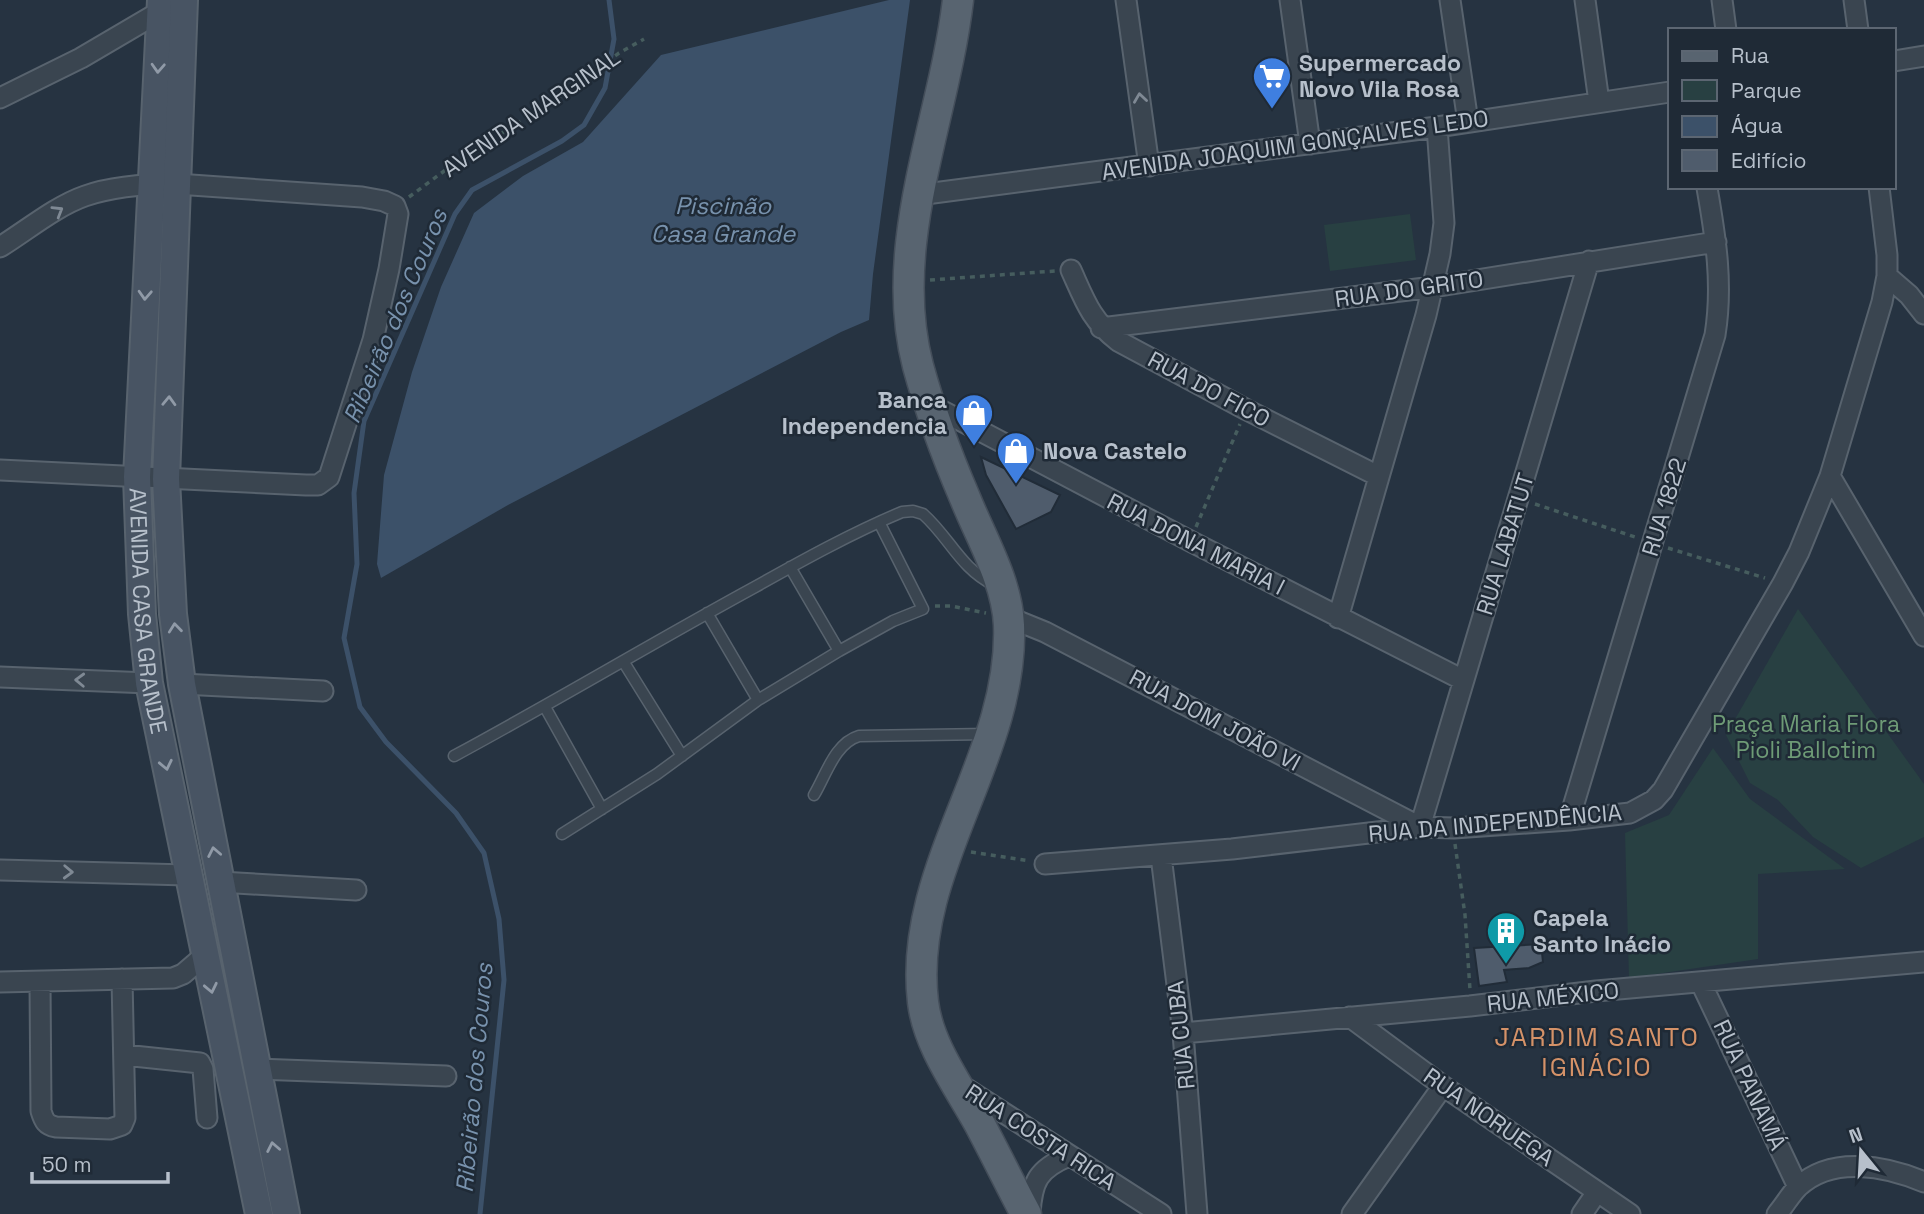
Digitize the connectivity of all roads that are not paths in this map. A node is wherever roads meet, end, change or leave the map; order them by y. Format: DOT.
graph roads {
  1 [pos="958,0"];
  2 [pos="1126,0"];
  3 [pos="1290,0"];
  4 [pos="1450,0"];
  5 [pos="1585,0"];
  6 [pos="1722,0"];
  7 [pos="1854,0"];
  8 [pos="169,4"];
  9 [pos="1727,28"];
  10 [pos="1858,28"];
  11 [pos="1924,56"];
  12 [pos="1896,61"];
  13 [pos="1668,92"];
  14 [pos="0,98"];
  15 [pos="1599,102"];
  16 [pos="1468,122"];
  17 [pos="1437,127"];
  18 [pos="1310,144"];
  19 [pos="1149,166"];
  20 [pos="164,184"];
  21 [pos="1707,189"];
  22 [pos="1879,189"];
  23 [pos="918,195"];
  24 [pos="1716,242"];
  25 [pos="0,247"];
  26 [pos="1590,261"];
  27 [pos="1071,270"];
  28 [pos="1887,276"];
  29 [pos="1433,287"];
  30 [pos="1924,314"];
  31 [pos="1101,328"];
  32 [pos="930,405"];
  33 [pos="0,470"];
  34 [pos="1378,476"];
  35 [pos="1830,476"];
  36 [pos="137,477"];
  37 [pos="166,480"];
  38 [pos="879,522"];
  39 [pos="790,568"];
  40 [pos="1005,603"];
  41 [pos="707,613"];
  42 [pos="1339,618"];
  43 [pos="1924,636"];
  44 [pos="839,651"];
  45 [pos="623,661"];
  46 [pos="0,677"];
  47 [pos="1463,680"];
  48 [pos="149,683"];
  49 [pos="182,684"];
  50 [pos="323,691"];
  51 [pos="758,700"];
  52 [pos="545,707"];
  53 [pos="992,733"];
  54 [pos="454,756"];
  55 [pos="682,756"];
  56 [pos="814,795"];
  57 [pos="602,809"];
  58 [pos="1569,820"];
  59 [pos="1420,827"];
  60 [pos="562,834"];
  61 [pos="1161,856"];
  62 [pos="1045,863"];
  63 [pos="0,870"];
  64 [pos="187,875"];
  65 [pos="220,882"];
  66 [pos="356,891"];
  67 [pos="204,956"];
  68 [pos="1924,962"];
  69 [pos="122,979"];
  70 [pos="0,982"];
  71 [pos="40,983"];
  72 [pos="1701,983"];
  73 [pos="1350,1017"];
  74 [pos="1183,1033"];
  75 [pos="124,1055"];
  76 [pos="257,1069"];
  77 [pos="446,1076"];
  78 [pos="956,1083"];
  79 [pos="1443,1086"];
  80 [pos="207,1118"];
  81 [pos="1069,1156"];
  82 [pos="1924,1182"];
  83 [pos="1798,1187"];
  84 [pos="1597,1192"];
  85 [pos="259,1214"];
  86 [pos="286,1214"];
  87 [pos="1028,1214"];
  88 [pos="1161,1214"];
  89 [pos="1197,1214"];
  90 [pos="1352,1214"];
  91 [pos="1582,1214"];
  92 [pos="1630,1214"];
  93 [pos="1777,1214"];
  1 -- 23 [label="main road"];
  19 -- 2 [label="street, one-way"];
  3 -- 18 [label="street"];
  4 -- 16 [label="street"];
  5 -- 15 [label="street"];
  6 -- 9 [label="street"];
  7 -- 10 [label="street"];
  8 -- 14 [label="street"];
  8 -- 20 [label="main road, AVENIDA CASA GRANDE"];
  11 -- 12 [label="street"];
  13 -- 15 [label="street, AVENIDA JOAQUIM GONÇALVES LEDO"];
  15 -- 16 [label="street, AVENIDA JOAQUIM GONÇALVES LEDO"];
  16 -- 17 [label="street, AVENIDA JOAQUIM GONÇALVES LEDO"];
  17 -- 18 [label="street, AVENIDA JOAQUIM GONÇALVES LEDO"];
  17 -- 29 [label="street"];
  18 -- 19 [label="street, AVENIDA JOAQUIM GONÇALVES LEDO"];
  19 -- 23 [label="street, AVENIDA JOAQUIM GONÇALVES LEDO"];
  25 -- 20 [label="street, one-way"];
  20 -- 36 [label="main road, AVENIDA CASA GRANDE, one-way"];
  37 -- 20 [label="main road, AVENIDA CASA GRANDE, one-way"];
  20 -- 37 [label="street"];
  21 -- 24 [label="street, RUA 1822"];
  22 -- 28 [label="street, RUA DA INDEPENDÊNCIA"];
  23 -- 32 [label="main road"];
  24 -- 26 [label="street, RUA DO GRITO"];
  24 -- 58 [label="street, RUA 1822"];
  26 -- 29 [label="street, RUA DO GRITO"];
  26 -- 47 [label="street, RUA LABATUT"];
  27 -- 31 [label="street, RUA DO FICO"];
  28 -- 30 [label="street"];
  28 -- 35 [label="street, RUA DA INDEPENDÊNCIA"];
  29 -- 31 [label="street, RUA DO GRITO"];
  29 -- 34 [label="street"];
  31 -- 34 [label="street, RUA DO FICO"];
  32 -- 40 [label="main road"];
  32 -- 42 [label="street, RUA DONA MARIA I"];
  33 -- 36 [label="street"];
  34 -- 42 [label="street"];
  35 -- 43 [label="street"];
  35 -- 58 [label="street, RUA DA INDEPENDÊNCIA"];
  36 -- 37 [label="street"];
  36 -- 48 [label="main road, AVENIDA CASA GRANDE"];
  49 -- 37 [label="main road, AVENIDA CASA GRANDE, one-way"];
  38 -- 39 [label="lane"];
  38 -- 40 [label="lane"];
  38 -- 44 [label="lane"];
  39 -- 41 [label="lane"];
  39 -- 44 [label="lane"];
  40 -- 53 [label="main road"];
  40 -- 59 [label="street, RUA DOM JOÃO VI"];
  41 -- 45 [label="lane"];
  41 -- 51 [label="lane"];
  42 -- 47 [label="street, RUA DONA MARIA I"];
  44 -- 51 [label="lane"];
  45 -- 52 [label="lane"];
  45 -- 55 [label="lane"];
  48 -- 46 [label="street, one-way"];
  47 -- 59 [label="street, RUA LABATUT"];
  48 -- 64 [label="main road, AVENIDA CASA GRANDE, one-way"];
  49 -- 50 [label="street"];
  65 -- 49 [label="main road, AVENIDA CASA GRANDE, one-way"];
  51 -- 55 [label="lane"];
  52 -- 54 [label="lane"];
  52 -- 57 [label="lane"];
  53 -- 56 [label="lane"];
  53 -- 78 [label="main road"];
  55 -- 57 [label="lane"];
  57 -- 60 [label="lane"];
  58 -- 59 [label="street, RUA DA INDEPENDÊNCIA"];
  59 -- 61 [label="street, RUA DA INDEPENDÊNCIA"];
  61 -- 62 [label="street, RUA DA INDEPENDÊNCIA"];
  61 -- 74 [label="street, RUA CUBA"];
  63 -- 64 [label="street, one-way"];
  64 -- 67 [label="main road, AVENIDA CASA GRANDE"];
  65 -- 66 [label="street"];
  65 -- 76 [label="main road, AVENIDA CASA GRANDE"];
  67 -- 69 [label="street"];
  67 -- 85 [label="main road, AVENIDA CASA GRANDE, one-way"];
  68 -- 72 [label="street, RUA MÉXICO"];
  69 -- 71 [label="street"];
  69 -- 75 [label="street"];
  70 -- 71 [label="street"];
  71 -- 75 [label="street"];
  72 -- 73 [label="street, RUA MÉXICO"];
  72 -- 83 [label="street, RUA PANAMÁ"];
  73 -- 74 [label="street, RUA MÉXICO"];
  73 -- 79 [label="street, RUA NORUEGA"];
  74 -- 89 [label="street, RUA CUBA"];
  75 -- 80 [label="street"];
  76 -- 77 [label="street"];
  86 -- 76 [label="main road, AVENIDA CASA GRANDE, one-way"];
  78 -- 81 [label="street, RUA COSTA RICA"];
  78 -- 87 [label="main road"];
  79 -- 84 [label="street, RUA NORUEGA"];
  79 -- 90 [label="street"];
  81 -- 87 [label="street"];
  81 -- 88 [label="street, RUA COSTA RICA"];
  82 -- 83 [label="street"];
  83 -- 93 [label="street"];
  84 -- 91 [label="street"];
  84 -- 92 [label="street, RUA NORUEGA"];
}
